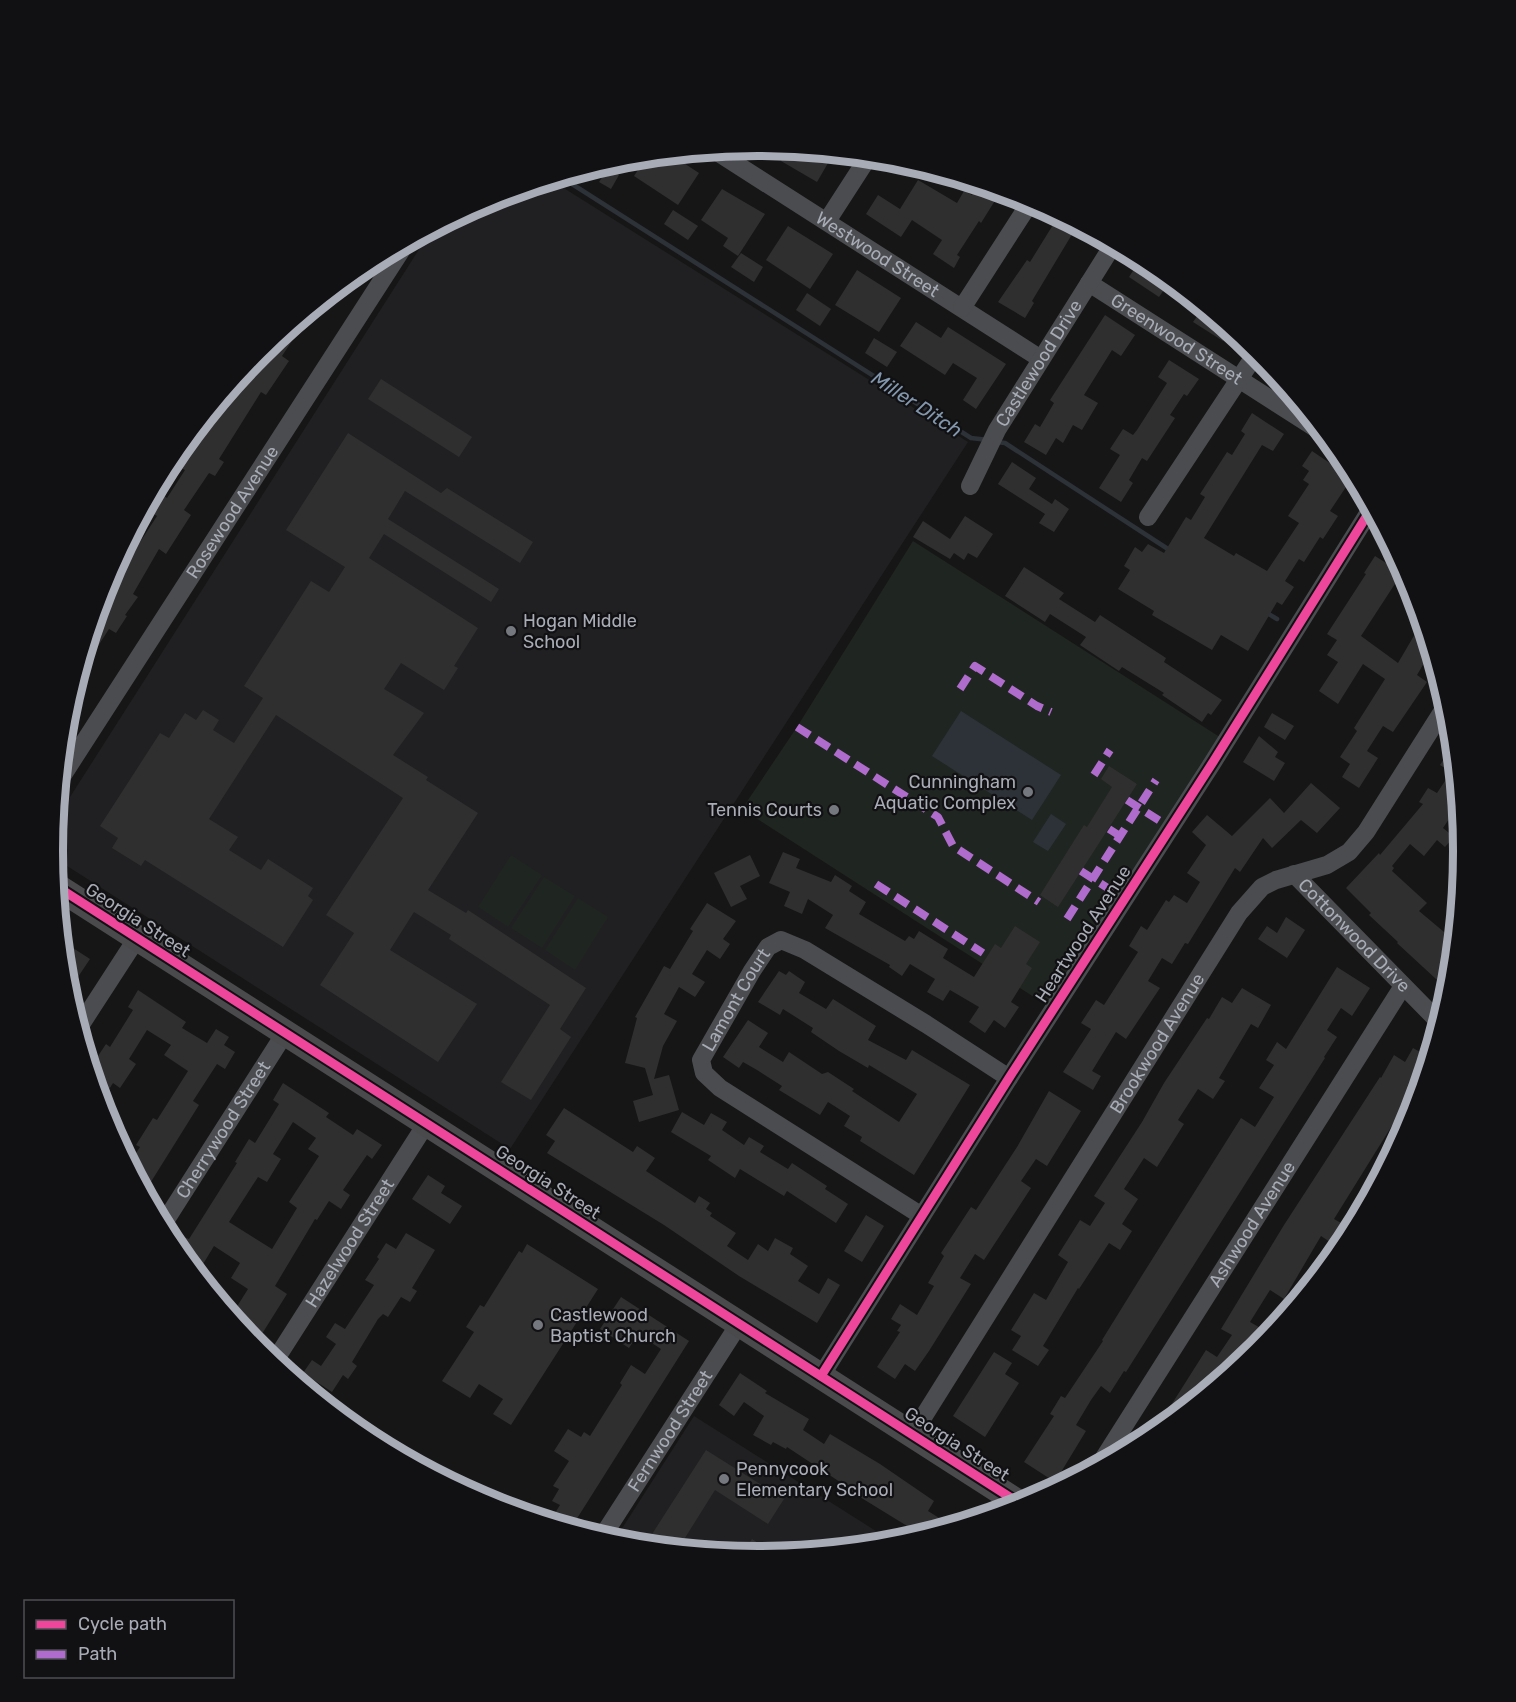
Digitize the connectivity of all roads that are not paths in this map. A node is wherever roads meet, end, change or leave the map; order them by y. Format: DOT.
graph roads {
  1 [pos="725,157"];
  2 [pos="864,164"];
  3 [pos="1025,210"];
  4 [pos="827,221"];
  5 [pos="1109,251"];
  6 [pos="396,258"];
  7 [pos="1089,283"];
  8 [pos="962,308"];
  9 [pos="1041,358"];
  10 [pos="1251,362"];
  11 [pos="1239,379"];
  12 [pos="1302,420"];
  13 [pos="970,486"];
  14 [pos="1366,516"];
  15 [pos="1148,517"];
  16 [pos="1440,716"];
  17 [pos="68,768"];
  18 [pos="1294,874"];
  19 [pos="64,891"];
  20 [pos="137,938"];
  21 [pos="1403,986"];
  22 [pos="1433,1016"];
  23 [pos="84,1020"];
  24 [pos="285,1033"];
  25 [pos="1010,1078"];
  26 [pos="426,1124"];
  27 [pos="922,1216"];
  28 [pos="168,1217"];
  29 [pos="739,1324"];
  30 [pos="279,1354"];
  31 [pos="821,1376"];
  32 [pos="912,1434"];
  33 [pos="1108,1451"];
  34 [pos="1011,1498"];
  35 [pos="607,1529"];
  1 -- 4 [label="street, Westwood Street"];
  2 -- 4 [label="street"];
  3 -- 8 [label="street"];
  4 -- 8 [label="street, Westwood Street"];
  5 -- 7 [label="street, Castlewood Drive"];
  6 -- 17 [label="street, Rosewood Avenue"];
  7 -- 9 [label="street, Castlewood Drive"];
  7 -- 11 [label="street, Greenwood Street"];
  8 -- 9 [label="street, Westwood Street"];
  9 -- 13 [label="street, Castlewood Drive"];
  10 -- 11 [label="street"];
  11 -- 12 [label="street, Greenwood Street"];
  11 -- 15 [label="street"];
  14 -- 25 [label="street, Heartwood Avenue"];
  16 -- 18 [label="street, Brookwood Avenue"];
  18 -- 21 [label="street, Cottonwood Drive"];
  18 -- 32 [label="street, Brookwood Avenue"];
  19 -- 20 [label="main road, Georgia Street"];
  20 -- 23 [label="street"];
  20 -- 24 [label="main road, Georgia Street"];
  21 -- 22 [label="street, Cottonwood Drive"];
  21 -- 33 [label="street, Ashwood Avenue"];
  24 -- 26 [label="main road, Georgia Street"];
  24 -- 28 [label="street, Cherrywood Street"];
  25 -- 27 [label="street, Heartwood Avenue"];
  25 -- 27 [label="street, Lamont Court"];
  26 -- 29 [label="main road, Georgia Street"];
  26 -- 30 [label="street, Hazelwood Street"];
  27 -- 31 [label="street, Heartwood Avenue"];
  29 -- 31 [label="main road, Georgia Street"];
  29 -- 35 [label="street, Fernwood Street"];
  31 -- 32 [label="main road, Georgia Street"];
  32 -- 34 [label="main road, Georgia Street"];
}
